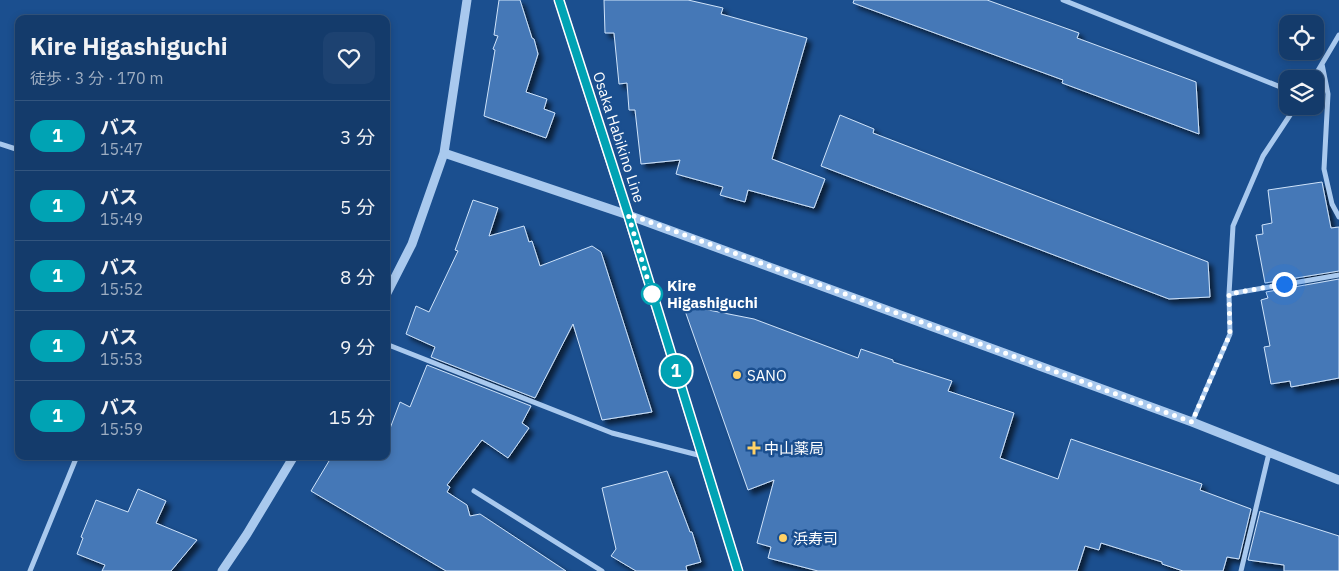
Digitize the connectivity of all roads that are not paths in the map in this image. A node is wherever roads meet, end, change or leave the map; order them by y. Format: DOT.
graph roads {
  1 [pos="467,0"];
  2 [pos="559,0"];
  3 [pos="1063,0"];
  4 [pos="1339,35"];
  5 [pos="1322,64"];
  6 [pos="1318,70"];
  7 [pos="1279,86"];
  8 [pos="1290,115"];
  9 [pos="0,144"];
  10 [pos="15,149"];
  11 [pos="444,153"];
  12 [pos="628,214"];
  13 [pos="1339,217"];
  14 [pos="1339,274"];
  15 [pos="390,287"];
  16 [pos="1229,294"];
  17 [pos="390,346"];
  18 [pos="1192,422"];
  19 [pos="1269,453"];
  20 [pos="702,456"];
  21 [pos="75,460"];
  22 [pos="292,460"];
  23 [pos="1339,480"];
  24 [pos="474,491"];
  25 [pos="30,571"];
  26 [pos="222,571"];
  27 [pos="602,571"];
  28 [pos="738,571"];
  29 [pos="1241,571"];
  1 -- 11 [label="street"];
  2 -- 12 [label="main road, Osaka Habikino Line"];
  3 -- 7 [label="street"];
  4 -- 5 [label="street"];
  5 -- 6 [label="street"];
  5 -- 13 [label="street"];
  8 -- 16 [label="street"];
  9 -- 10 [label="street"];
  11 -- 12 [label="street"];
  11 -- 15 [label="street"];
  12 -- 18 [label="street"];
  12 -- 20 [label="main road, Osaka Habikino Line"];
  14 -- 16 [label="street"];
  16 -- 18 [label="street"];
  17 -- 20 [label="street"];
  18 -- 19 [label="street"];
  19 -- 23 [label="street"];
  19 -- 29 [label="street"];
  20 -- 28 [label="main road, Osaka Habikino Line"];
  21 -- 25 [label="street"];
  22 -- 26 [label="street"];
  24 -- 27 [label="street"];
}
